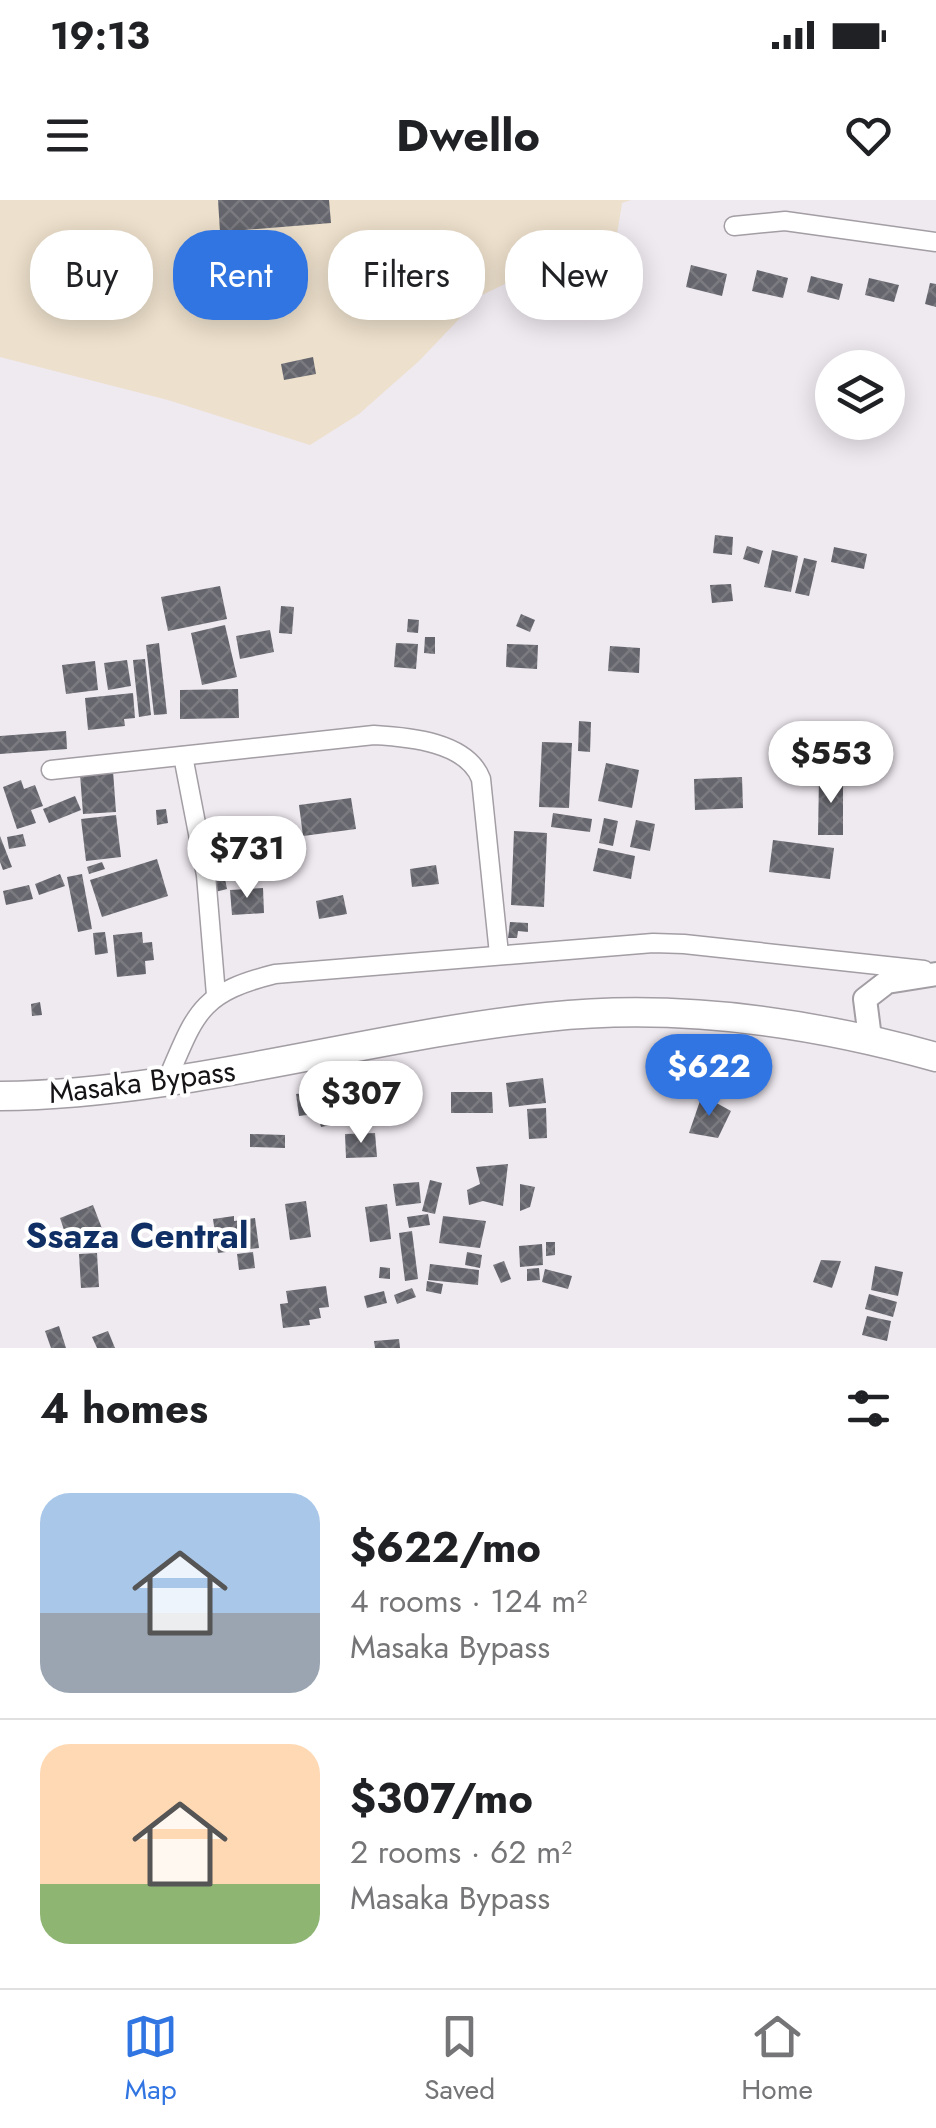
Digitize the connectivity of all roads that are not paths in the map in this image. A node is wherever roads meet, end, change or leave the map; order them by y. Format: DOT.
graph roads {
  1 [pos="734,226"];
  2 [pos="936,242"];
  3 [pos="182,756"];
  4 [pos="52,770"];
  5 [pos="499,954"];
  6 [pos="936,972"];
  7 [pos="216,995"];
  8 [pos="870,1038"];
  9 [pos="936,1057"];
  10 [pos="167,1080"];
  11 [pos="0,1096"];
  1 -- 2 [label="street"];
  3 -- 4 [label="street"];
  3 -- 5 [label="street"];
  3 -- 7 [label="street"];
  5 -- 6 [label="street"];
  5 -- 7 [label="street"];
  6 -- 8 [label="street"];
  7 -- 10 [label="street"];
  8 -- 9 [label="highway, Masaka Bypass"];
  8 -- 10 [label="highway, Masaka Bypass"];
  10 -- 11 [label="highway, Masaka Bypass"];
}
